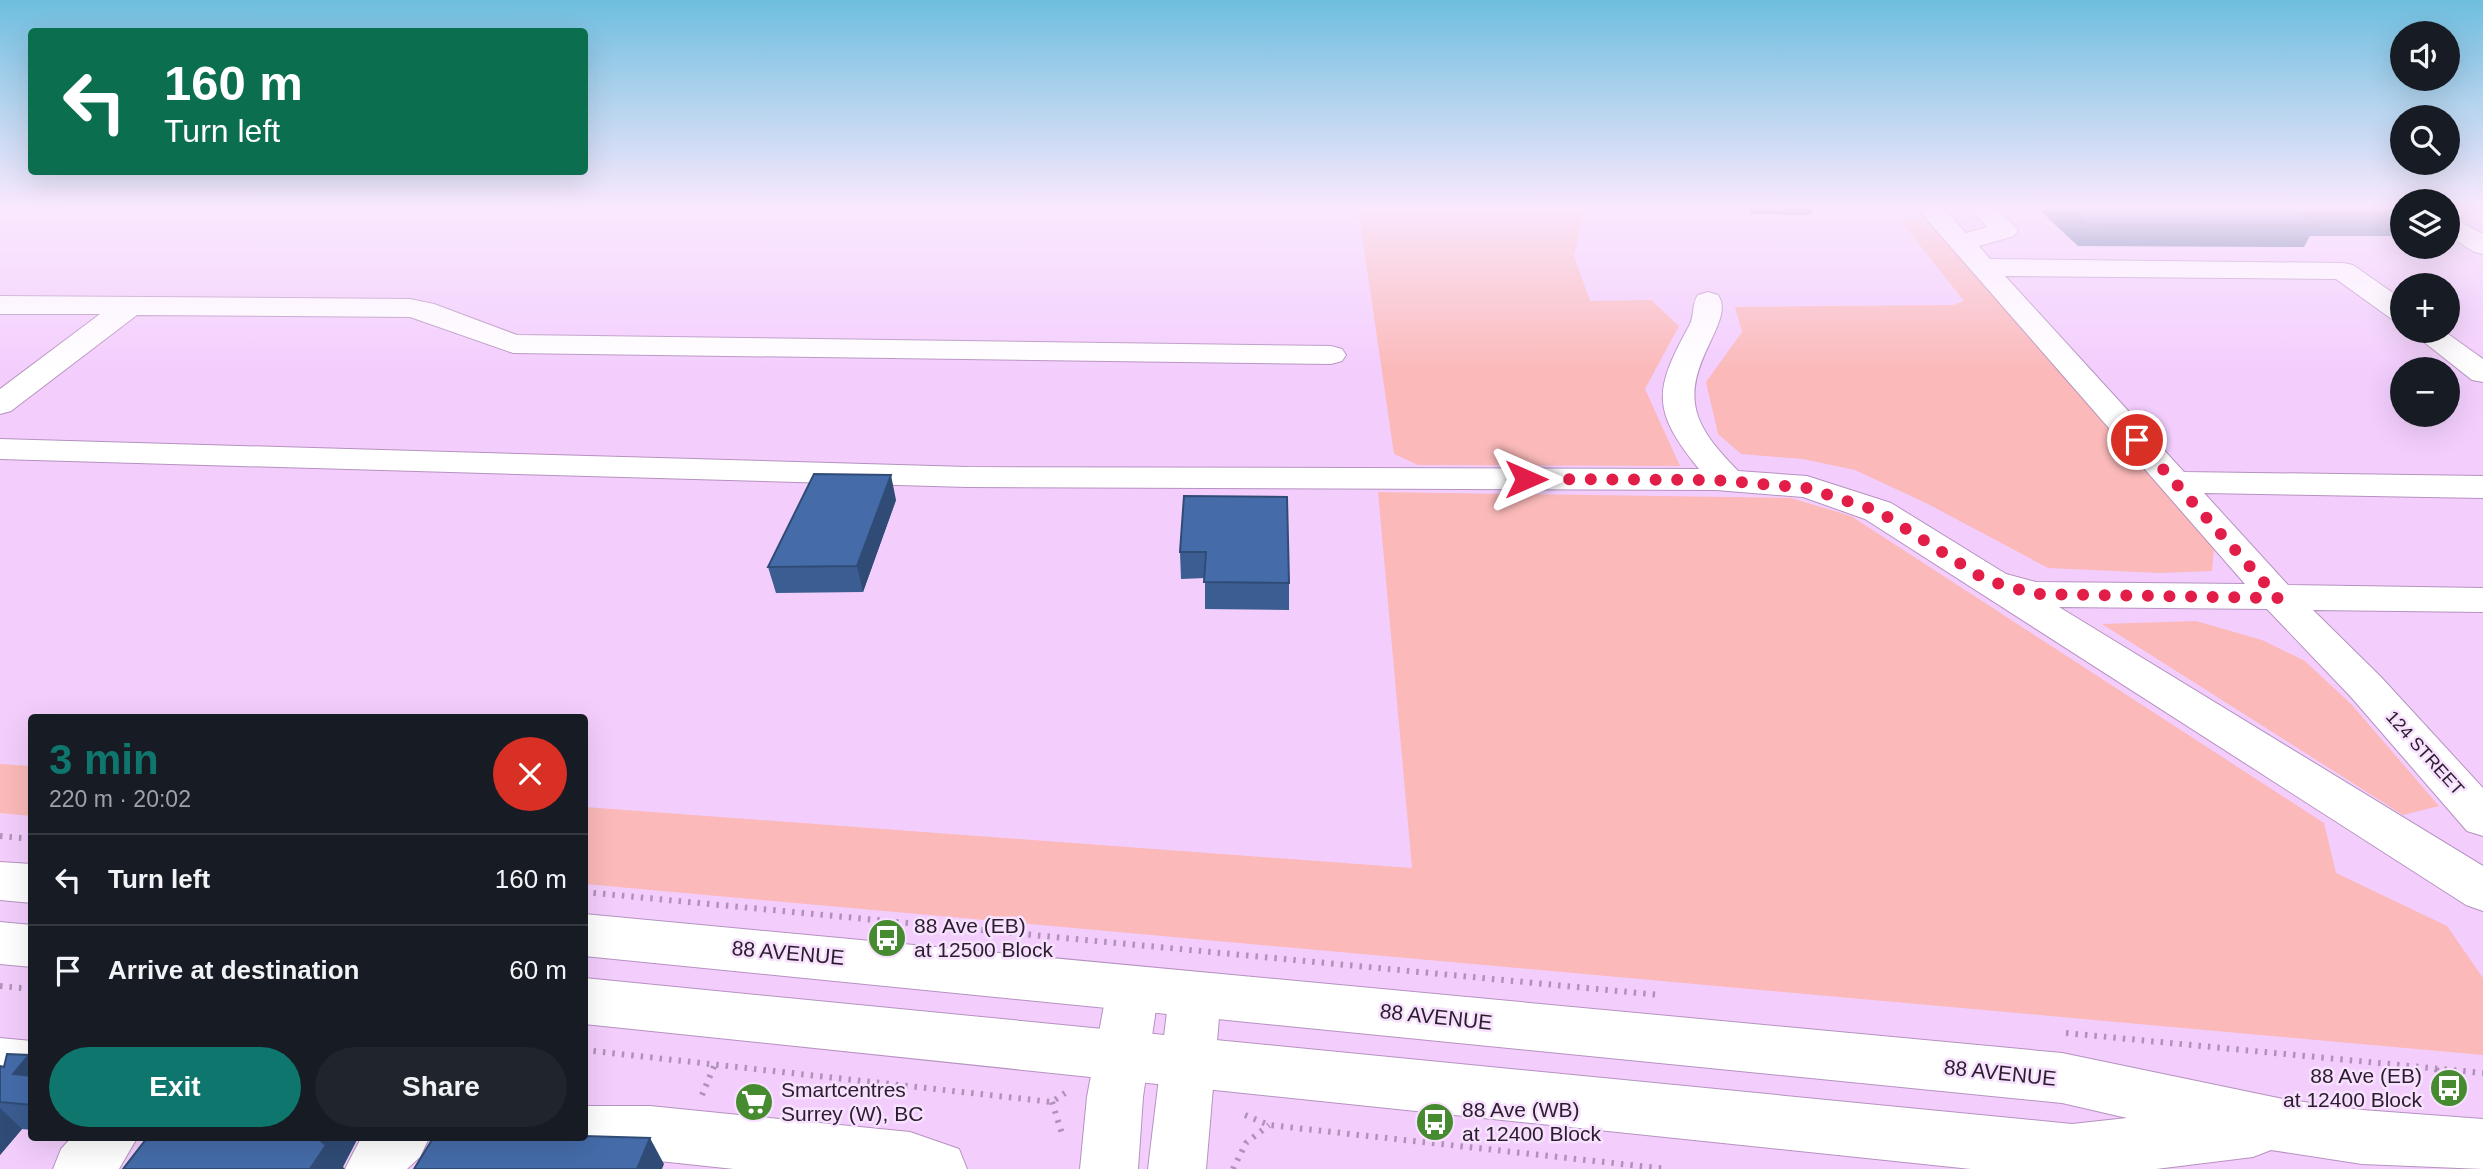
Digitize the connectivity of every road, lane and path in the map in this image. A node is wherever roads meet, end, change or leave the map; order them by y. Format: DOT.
graph roads {
  1 [pos="1978,262"];
  2 [pos="1983,267"];
  3 [pos="1708,301"];
  4 [pos="0,305"];
  5 [pos="2390,305"];
  6 [pos="130,306"];
  7 [pos="2442,343"];
  8 [pos="1331,355"];
  9 [pos="2483,373"];
  10 [pos="0,404"];
  11 [pos="0,449"];
  12 [pos="1727,481"];
  13 [pos="2175,482"];
  14 [pos="2483,487"];
  15 [pos="1986,580"];
  16 [pos="2278,598"];
  17 [pos="2483,600"];
  18 [pos="2483,818"];
  19 [pos="0,836"];
  20 [pos="28,842"];
  21 [pos="6,859"];
  22 [pos="28,880"];
  23 [pos="2483,891"];
  24 [pos="588,892"];
  25 [pos="588,935"];
  26 [pos="0,943"];
  27 [pos="28,946"];
  28 [pos="0,986"];
  29 [pos="28,989"];
  30 [pos="1133,989"];
  31 [pos="1195,995"];
  32 [pos="1671,996"];
  33 [pos="588,1001"];
  34 [pos="2060,1033"];
  35 [pos="588,1050"];
  36 [pos="1122,1054"];
  37 [pos="1187,1060"];
  38 [pos="0,1063"];
  39 [pos="28,1066"];
  40 [pos="2435,1069"];
  41 [pos="2483,1073"];
  42 [pos="2449,1088"];
  43 [pos="1069,1090"];
  44 [pos="1052,1102"];
  45 [pos="1245,1115"];
  46 [pos="1269,1125"];
  47 [pos="2283,1126"];
  48 [pos="588,1133"];
  49 [pos="2362,1137"];
  50 [pos="105,1141"];
  51 [pos="396,1141"];
  52 [pos="2483,1146"];
  53 [pos="1086,1158"];
  54 [pos="2483,1168"];
  55 [pos="82,1169"];
  56 [pos="374,1169"];
  57 [pos="938,1169"];
  58 [pos="1177,1169"];
  59 [pos="1233,1169"];
  60 [pos="1667,1169"];
  1 -- 2 [label="main road, 124 STREET"];
  2 -- 5 [label="main road"];
  2 -- 13 [label="main road, 124 STREET"];
  3 -- 12 [label="main road"];
  4 -- 6 [label="main road"];
  6 -- 8 [label="main road"];
  6 -- 10 [label="main road"];
  7 -- 9 [label="main road"];
  11 -- 12 [label="main road"];
  12 -- 15 [label="main road"];
  13 -- 14 [label="main road"];
  13 -- 16 [label="main road, 124 STREET"];
  15 -- 16 [label="main road"];
  15 -- 23 [label="main road"];
  16 -- 17 [label="main road"];
  16 -- 18 [label="main road, 124 STREET"];
  19 -- 21 [label="path"];
  20 -- 21 [label="path"];
  21 -- 22 [label="main road"];
  24 -- 32 [label="path"];
  25 -- 30 [label="main road, 88 AVENUE"];
  26 -- 27 [label="main road"];
  28 -- 29 [label="path"];
  30 -- 31 [label="main road, 88 AVENUE"];
  30 -- 36 [label="main road"];
  31 -- 37 [label="main road"];
  31 -- 47 [label="main road, 88 AVENUE"];
  33 -- 36 [label="main road, 88 AVENUE"];
  34 -- 40 [label="path"];
  35 -- 44 [label="path"];
  36 -- 37 [label="main road, 88 AVENUE"];
  36 -- 53 [label="main road"];
  37 -- 47 [label="main road, 88 AVENUE"];
  37 -- 58 [label="main road"];
  38 -- 39 [label="main road"];
  40 -- 41 [label="path"];
  40 -- 42 [label="path"];
  43 -- 44 [label="path"];
  44 -- 53 [label="path"];
  45 -- 46 [label="path"];
  46 -- 59 [label="path"];
  46 -- 60 [label="path"];
  47 -- 49 [label="main road, 88 AVENUE"];
  48 -- 57 [label="main road"];
  49 -- 52 [label="main road, 88 AVENUE"];
  49 -- 54 [label="main road"];
  50 -- 55 [label="main road"];
  51 -- 56 [label="main road"];
}
